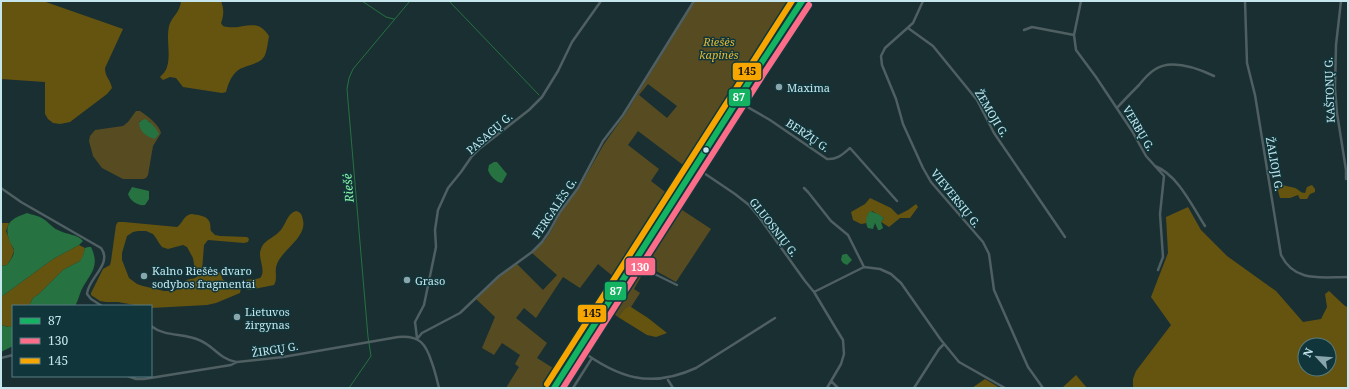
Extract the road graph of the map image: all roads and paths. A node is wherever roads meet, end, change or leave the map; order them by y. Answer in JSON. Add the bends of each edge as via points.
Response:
{"nodes":[{"id":1,"x":601,"y":1,"type":"edge"},
{"id":2,"x":694,"y":1,"type":"edge"},
{"id":3,"x":802,"y":1,"type":"edge"},
{"id":4,"x":923,"y":1,"type":"edge"},
{"id":5,"x":1081,"y":1,"type":"edge"},
{"id":6,"x":1245,"y":1,"type":"edge"},
{"id":7,"x":1341,"y":1,"type":"edge"},
{"id":8,"x":908,"y":28,"type":"junction"},
{"id":9,"x":1024,"y":30,"type":"dead end"},
{"id":10,"x":1074,"y":35,"type":"junction"},
{"id":11,"x":1214,"y":76,"type":"dead end"},
{"id":12,"x":737,"y":100,"type":"junction"},
{"id":13,"x":1117,"y":108,"type":"junction"},
{"id":14,"x":1154,"y":165,"type":"junction"},
{"id":15,"x":695,"y":167,"type":"junction"},
{"id":16,"x":1346,"y":179,"type":"dead end"},
{"id":17,"x":1,"y":188,"type":"edge"},
{"id":18,"x":804,"y":188,"type":"dead end"},
{"id":19,"x":897,"y":201,"type":"dead end"},
{"id":20,"x":1205,"y":226,"type":"dead end"},
{"id":21,"x":1065,"y":237,"type":"dead end"},
{"id":22,"x":634,"y":264,"type":"junction"},
{"id":23,"x":864,"y":267,"type":"junction"},
{"id":24,"x":1158,"y":270,"type":"dead end"},
{"id":25,"x":1348,"y":277,"type":"edge"},
{"id":26,"x":677,"y":285,"type":"dead end"},
{"id":27,"x":814,"y":292,"type":"junction"},
{"id":28,"x":100,"y":305,"type":"edge"},
{"id":29,"x":775,"y":318,"type":"dead end"},
{"id":30,"x":152,"y":327,"type":"edge"},
{"id":31,"x":417,"y":339,"type":"junction"},
{"id":32,"x":944,"y":344,"type":"junction"},
{"id":33,"x":579,"y":349,"type":"junction"},
{"id":34,"x":12,"y":355,"type":"edge"},
{"id":35,"x":1,"y":358,"type":"edge"},
{"id":36,"x":592,"y":358,"type":"junction"},
{"id":37,"x":237,"y":362,"type":"junction"},
{"id":38,"x":131,"y":377,"type":"edge"},
{"id":39,"x":668,"y":380,"type":"junction"},
{"id":40,"x":831,"y":381,"type":"junction"},
{"id":41,"x":439,"y":388,"type":"edge"},
{"id":42,"x":554,"y":388,"type":"edge"},
{"id":43,"x":573,"y":388,"type":"edge"},
{"id":44,"x":673,"y":388,"type":"edge"},
{"id":45,"x":827,"y":388,"type":"edge"},
{"id":46,"x":838,"y":388,"type":"edge"},
{"id":47,"x":914,"y":388,"type":"edge"},
{"id":48,"x":1005,"y":388,"type":"edge"},
{"id":49,"x":1043,"y":388,"type":"edge"}],
"edges":[{"from":1,"to":31,"type":"street","name":"PASAGŲ G.","via":[[572,42],[542,98],[479,149],[444,194],[435,221],[436,247],[424,305],[415,322]]},
{"from":2,"to":31,"type":"street","name":"PERGALĖS G.","via":[[623,115],[603,141],[578,188],[542,242],[499,276],[460,312],[422,333]]},
{"from":3,"to":12,"type":"main road"},
{"from":4,"to":8,"type":"street","name":"VIEVERSIŲ G."},
{"from":5,"to":10,"type":"street","name":"VERBŲ G."},
{"from":6,"to":25,"type":"street","name":"ŽALIOJI G.","via":[[1247,63],[1255,95],[1281,255],[1288,266],[1298,274]]},
{"from":7,"to":16,"type":"street","name":"KAŠTONŲ G.","via":[[1335,88],[1336,113]]},
{"from":8,"to":21,"type":"street","name":"ŽEMOJI G.","via":[[933,46],[978,100],[994,133]]},
{"from":8,"to":49,"type":"street","name":"VIEVERSIŲ G.","via":[[885,48],[881,56],[903,124],[931,182],[983,242],[989,254],[994,290],[1028,367]]},
{"from":9,"to":10,"type":"street","via":[[1032,27]]},
{"from":10,"to":13,"type":"street","name":"VERBŲ G.","via":[[1076,50]]},
{"from":11,"to":13,"type":"street","via":[[1204,71],[1168,64],[1150,73]]},
{"from":12,"to":15,"type":"main road"},
{"from":12,"to":19,"type":"street","name":"BERŽŲ G.","via":[[827,159],[839,157],[850,148]]},
{"from":13,"to":14,"type":"street","name":"VERBŲ G."},
{"from":14,"to":20,"type":"street","via":[[1175,180]]},
{"from":14,"to":24,"type":"street","name":"VERBŲ G.","via":[[1164,176],[1160,214],[1163,257]]},
{"from":15,"to":22,"type":"main road"},
{"from":15,"to":27,"type":"street","name":"GLUOSNIŲ G.","via":[[749,205]]},
{"from":17,"to":28,"type":"street","via":[[101,248],[104,260],[89,285],[87,294]]},
{"from":18,"to":23,"type":"street","via":[[831,221],[848,235]]},
{"from":22,"to":26,"type":"street"},
{"from":22,"to":33,"type":"main road"},
{"from":23,"to":27,"type":"street"},
{"from":23,"to":32,"type":"street","via":[[880,269],[901,282]]},
{"from":27,"to":40,"type":"street","name":"GLUOSNIŲ G.","via":[[844,344],[843,359]]},
{"from":29,"to":39,"type":"street","via":[[696,368]]},
{"from":30,"to":37,"type":"street","via":[[166,334],[200,340],[225,358]]},
{"from":31,"to":37,"type":"street","name":"ŽIRGŲ G.","via":[[404,336],[284,357]]},
{"from":31,"to":41,"type":"street","via":[[429,352]]},
{"from":32,"to":47,"type":"street"},
{"from":32,"to":48,"type":"street","via":[[959,362]]},
{"from":33,"to":36,"type":"street"},
{"from":33,"to":42,"type":"main road"},
{"from":34,"to":35,"type":"street"},
{"from":36,"to":39,"type":"street","via":[[631,379]]},
{"from":36,"to":43,"type":"street"},
{"from":37,"to":38,"type":"street","name":"ŽIRGŲ G.","via":[[148,378]]},
{"from":39,"to":44,"type":"street"},
{"from":40,"to":45,"type":"street","name":"GLUOSNIŲ G."},
{"from":40,"to":46,"type":"street"}]}
